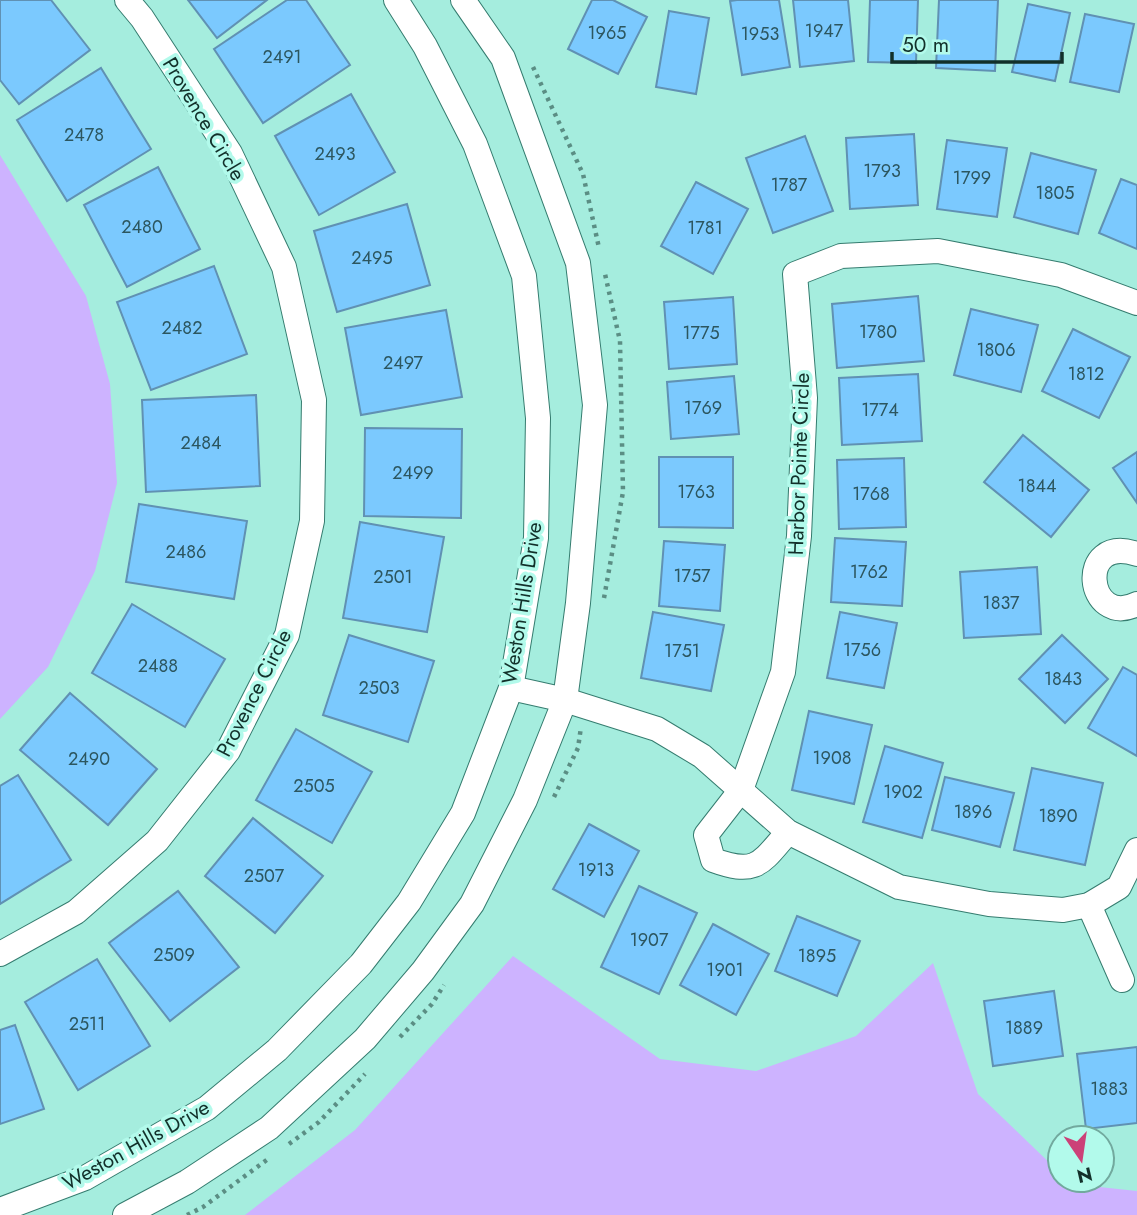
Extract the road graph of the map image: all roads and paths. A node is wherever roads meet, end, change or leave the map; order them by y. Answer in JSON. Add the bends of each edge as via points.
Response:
{"nodes":[{"id":1,"x":127,"y":0,"type":"edge"},
{"id":2,"x":396,"y":0,"type":"edge"},
{"id":3,"x":463,"y":0,"type":"edge"},
{"id":4,"x":1137,"y":303,"type":"edge"},
{"id":5,"x":1137,"y":554,"type":"edge"},
{"id":6,"x":1137,"y":604,"type":"edge"},
{"id":7,"x":511,"y":688,"type":"junction"},
{"id":8,"x":565,"y":700,"type":"junction"},
{"id":9,"x":741,"y":790,"type":"junction"},
{"id":10,"x":788,"y":832,"type":"junction"},
{"id":11,"x":1137,"y":850,"type":"edge"},
{"id":12,"x":1089,"y":905,"type":"junction"},
{"id":13,"x":0,"y":954,"type":"edge"},
{"id":14,"x":1122,"y":979,"type":"dead end"},
{"id":15,"x":0,"y":1210,"type":"edge"},
{"id":16,"x":125,"y":1215,"type":"edge"}],
"edges":[{"from":1,"to":13,"type":"street","name":"Provence Circle","via":[[230,153],[284,267],[314,400],[312,521],[287,635],[228,751],[157,841],[76,912]]},
{"from":2,"to":7,"type":"street","name":"Weston Hills Drive","via":[[475,144],[524,276],[538,418],[536,538]]},
{"from":3,"to":8,"type":"street","via":[[503,58],[578,264],[595,405]]},
{"from":4,"to":9,"type":"street","name":"Harbor Pointe Circle","via":[[1061,275],[938,251],[841,256],[795,274],[805,398],[799,536],[783,672]]},
{"from":5,"to":6,"type":"street","via":[[1114,551],[1104,556],[1093,576],[1094,587],[1108,605]]},
{"from":7,"to":8,"type":"street"},
{"from":7,"to":15,"type":"street","name":"Weston Hills Drive","via":[[463,813],[409,902],[361,964],[287,1040],[207,1108],[86,1178]]},
{"from":8,"to":9,"type":"street","via":[[657,729],[702,756]]},
{"from":8,"to":16,"type":"street","via":[[525,800],[472,904],[365,1039],[269,1128],[187,1182]]},
{"from":9,"to":10,"type":"street"},
{"from":9,"to":10,"type":"street","via":[[706,835],[713,860],[737,869],[761,863]]},
{"from":10,"to":12,"type":"street","via":[[899,887],[989,904],[1063,910]]},
{"from":11,"to":12,"type":"street","via":[[1119,887]]},
{"from":12,"to":14,"type":"street"}]}
